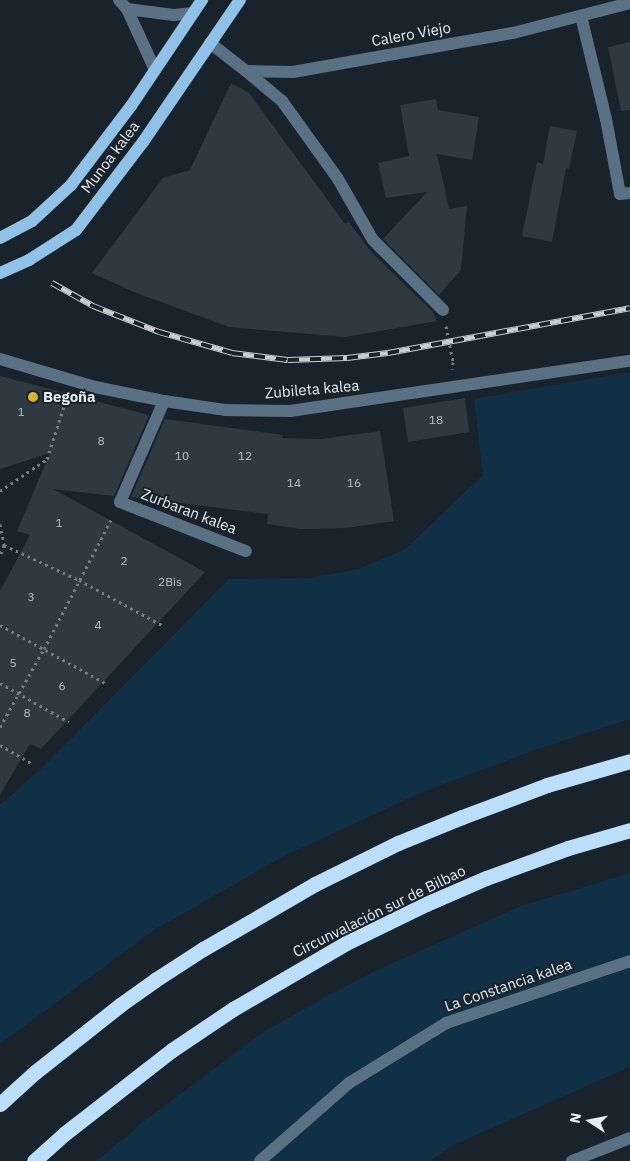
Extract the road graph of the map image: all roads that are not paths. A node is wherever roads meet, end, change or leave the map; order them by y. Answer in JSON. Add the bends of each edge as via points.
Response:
{"nodes":[{"id":1,"x":202,"y":0,"type":"edge"},
{"id":2,"x":240,"y":0,"type":"edge"},
{"id":3,"x":630,"y":3,"type":"edge"},
{"id":4,"x":123,"y":5,"type":"edge"},
{"id":5,"x":193,"y":13,"type":"junction"},
{"id":6,"x":580,"y":16,"type":"junction"},
{"id":7,"x":210,"y":43,"type":"junction"},
{"id":8,"x":155,"y":70,"type":"junction"},
{"id":9,"x":246,"y":71,"type":"junction"},
{"id":10,"x":630,"y":193,"type":"edge"},
{"id":11,"x":0,"y":238,"type":"edge"},
{"id":12,"x":0,"y":273,"type":"edge"},
{"id":13,"x":443,"y":310,"type":"road end"},
{"id":14,"x":0,"y":359,"type":"edge"},
{"id":15,"x":630,"y":361,"type":"edge"},
{"id":16,"x":164,"y":401,"type":"junction"},
{"id":17,"x":246,"y":551,"type":"dead end"},
{"id":18,"x":630,"y":761,"type":"edge"},
{"id":19,"x":630,"y":830,"type":"edge"},
{"id":20,"x":630,"y":961,"type":"edge"},
{"id":21,"x":0,"y":1104,"type":"edge"},
{"id":22,"x":630,"y":1138,"type":"edge"},
{"id":23,"x":34,"y":1161,"type":"edge"},
{"id":24,"x":260,"y":1161,"type":"edge"},
{"id":25,"x":572,"y":1161,"type":"edge"}],
"edges":[{"from":1,"to":5,"type":"main road","name":"Munoa kalea"},
{"from":2,"to":7,"type":"main road","name":"Munoa kalea"},
{"from":3,"to":6,"type":"street","name":"Calero Viejo"},
{"from":4,"to":5,"type":"street","via":[[174,15]]},
{"from":4,"to":8,"type":"street"},
{"from":5,"to":8,"type":"main road","name":"Munoa kalea"},
{"from":6,"to":9,"type":"street","name":"Calero Viejo","via":[[513,33],[293,72]]},
{"from":6,"to":10,"type":"street","via":[[606,119],[620,194]]},
{"from":7,"to":9,"type":"street"},
{"from":7,"to":12,"type":"main road","name":"Munoa kalea","via":[[143,142],[76,230],[29,260]]},
{"from":8,"to":11,"type":"main road","name":"Munoa kalea","via":[[70,185],[32,221]]},
{"from":9,"to":13,"type":"street","via":[[282,101],[338,179],[373,240]]},
{"from":14,"to":16,"type":"street","name":"Zubileta kalea"},
{"from":15,"to":16,"type":"street","name":"Zubileta kalea","via":[[290,411],[226,410]]},
{"from":16,"to":17,"type":"street","name":"Zurbaran kalea","via":[[120,502]]},
{"from":18,"to":21,"type":"highway","via":[[547,785],[462,817],[315,884],[155,980],[42,1067]]},
{"from":19,"to":23,"type":"highway","name":"Circunvalación sur de Bilbao","via":[[568,848],[426,904],[346,943],[172,1050]]},
{"from":20,"to":24,"type":"street","name":"La Constancia kalea","via":[[446,1022],[349,1083]]},
{"from":22,"to":25,"type":"street"}]}
